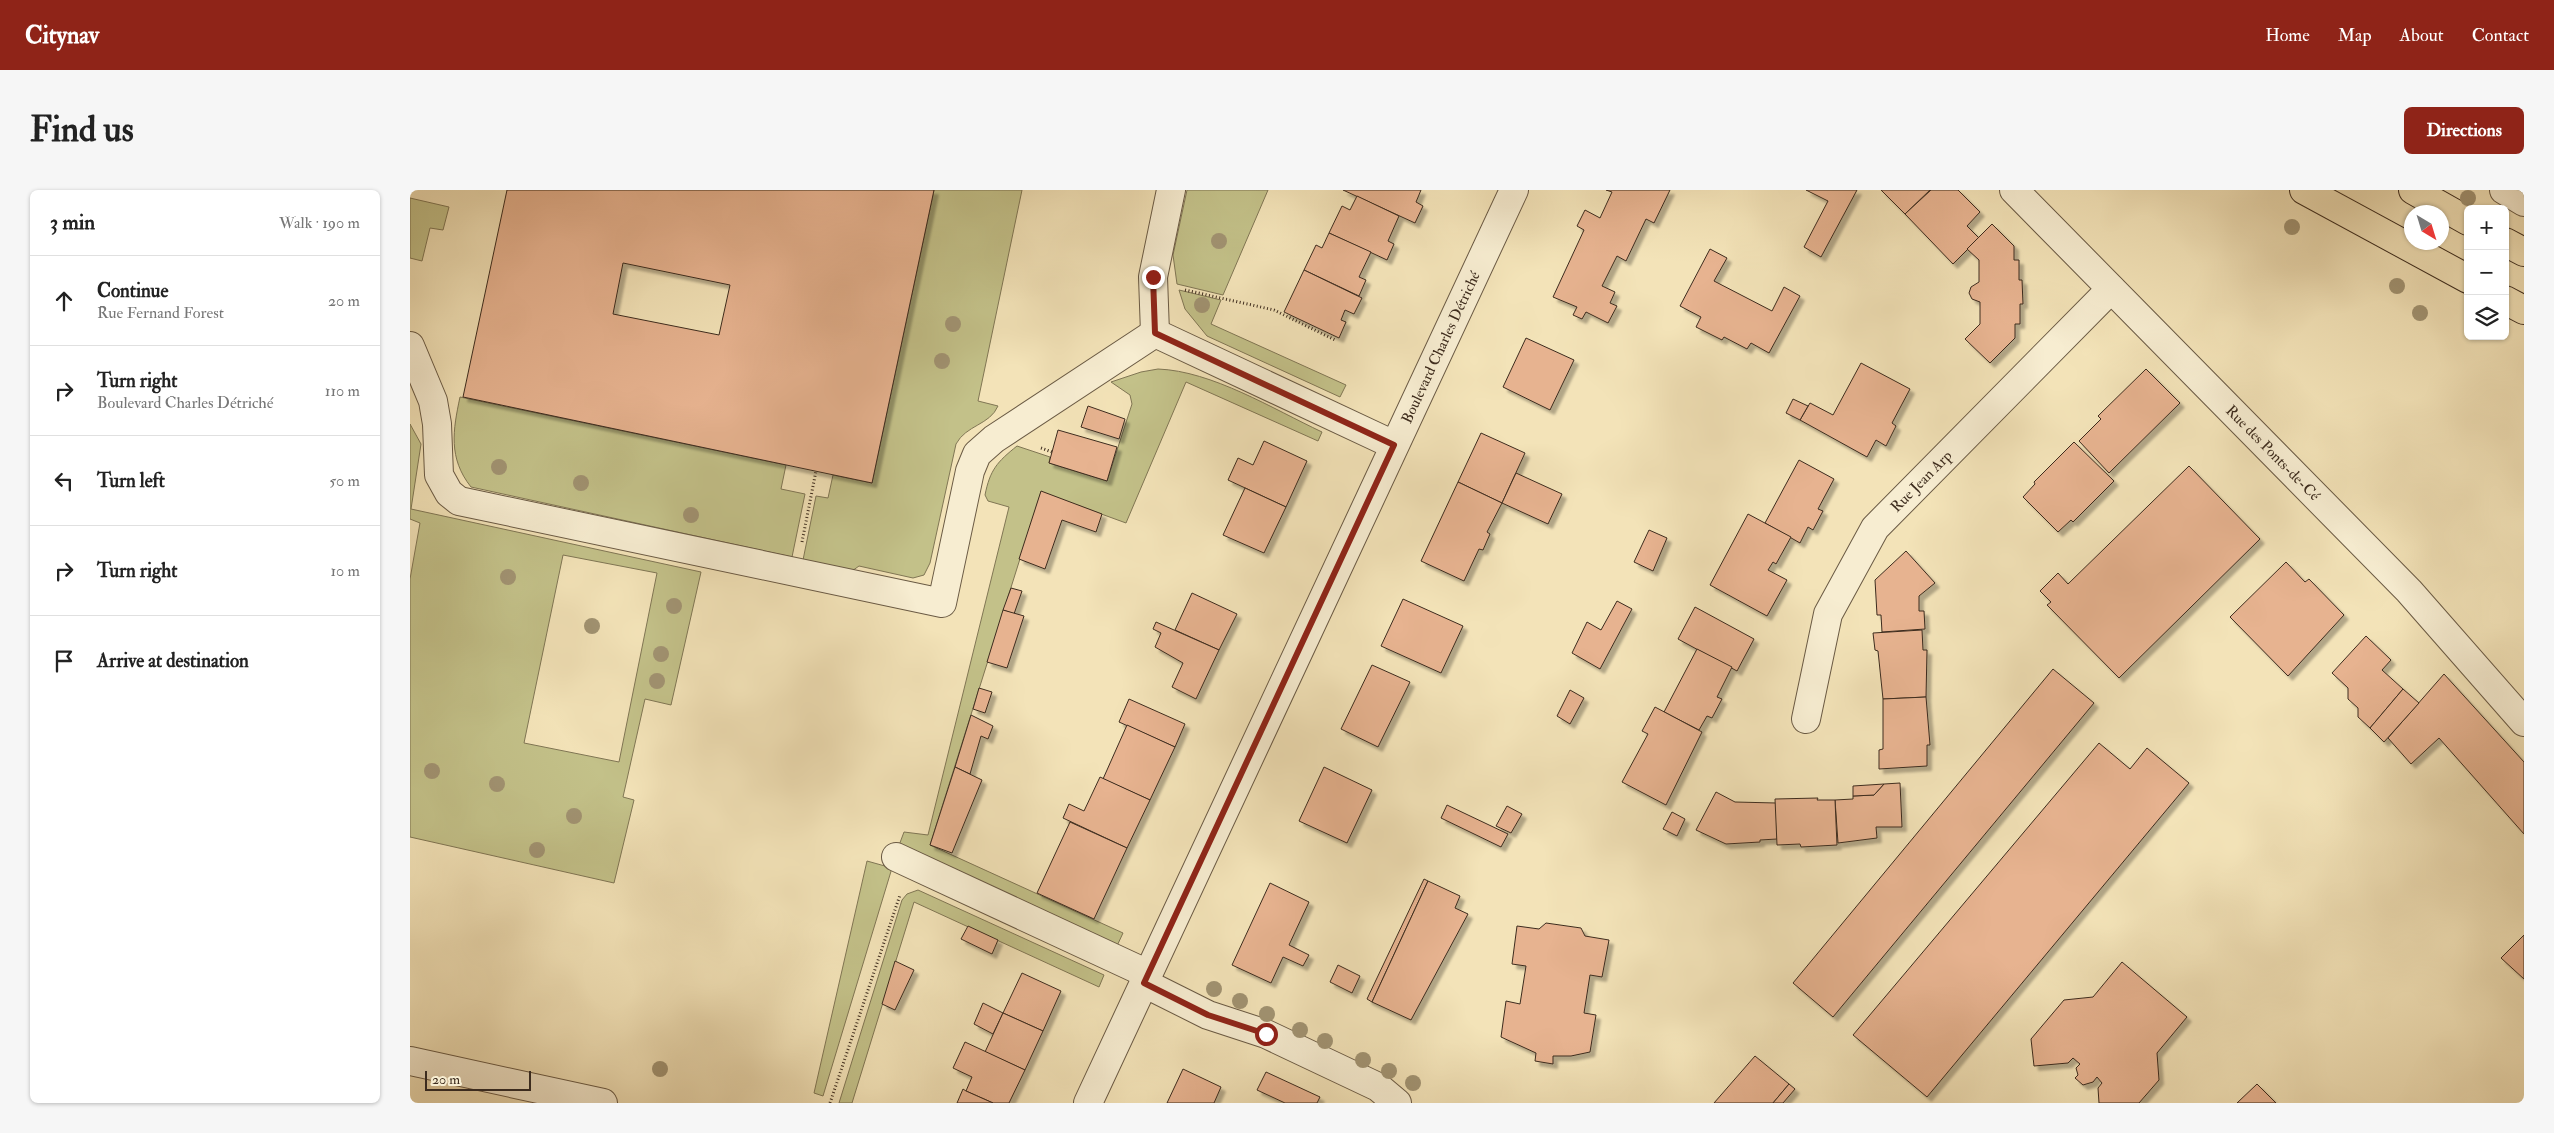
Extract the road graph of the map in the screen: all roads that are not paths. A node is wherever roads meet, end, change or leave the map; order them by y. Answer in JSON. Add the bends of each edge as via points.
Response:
{"nodes":[{"id":1,"x":1171,"y":190,"type":"edge"},
{"id":2,"x":1514,"y":190,"type":"edge"},
{"id":3,"x":2014,"y":190,"type":"edge"},
{"id":4,"x":2413,"y":190,"type":"edge"},
{"id":5,"x":2504,"y":190,"type":"edge"},
{"id":6,"x":2306,"y":191,"type":"edge"},
{"id":7,"x":2524,"y":202,"type":"edge"},
{"id":8,"x":2464,"y":218,"type":"edge"},
{"id":9,"x":2509,"y":244,"type":"edge"},
{"id":10,"x":2524,"y":252,"type":"edge"},
{"id":11,"x":2464,"y":277,"type":"edge"},
{"id":12,"x":2111,"y":289,"type":"junction"},
{"id":13,"x":2509,"y":302,"type":"edge"},
{"id":14,"x":2524,"y":310,"type":"edge"},
{"id":15,"x":1155,"y":333,"type":"junction"},
{"id":16,"x":410,"y":346,"type":"edge"},
{"id":17,"x":1394,"y":445,"type":"junction"},
{"id":18,"x":1806,"y":718,"type":"dead end"},
{"id":19,"x":2524,"y":722,"type":"edge"},
{"id":20,"x":896,"y":857,"type":"dead end"},
{"id":21,"x":1146,"y":979,"type":"junction"},
{"id":22,"x":410,"y":1061,"type":"edge"},
{"id":23,"x":603,"y":1103,"type":"edge"},
{"id":24,"x":1088,"y":1103,"type":"edge"},
{"id":25,"x":1397,"y":1103,"type":"edge"}],
"edges":[{"from":1,"to":15,"type":"street","via":[[1154,283]]},
{"from":2,"to":17,"type":"street","name":"Boulevard Charles Détriché"},
{"from":3,"to":12,"type":"street","name":"Rue des Ponts-de-Cé"},
{"from":4,"to":8,"type":"main road"},
{"from":5,"to":7,"type":"street"},
{"from":6,"to":11,"type":"main road"},
{"from":9,"to":10,"type":"main road"},
{"from":12,"to":18,"type":"street","name":"Rue Jean Arp","via":[[1875,528],[1828,614]]},
{"from":12,"to":19,"type":"street","name":"Rue des Ponts-de-Cé","via":[[2402,584]]},
{"from":13,"to":14,"type":"main road"},
{"from":15,"to":16,"type":"street","via":[[994,439],[977,454],[970,471],[942,603],[459,501],[449,494],[439,475],[433,401]]},
{"from":15,"to":17,"type":"street"},
{"from":17,"to":21,"type":"street","name":"Boulevard Charles Détriché"},
{"from":20,"to":21,"type":"street"},
{"from":21,"to":24,"type":"street","name":"Boulevard Charles Détriché"},
{"from":21,"to":25,"type":"street","via":[[1208,1015],[1266,1034],[1378,1087]]},
{"from":22,"to":23,"type":"street"}]}
